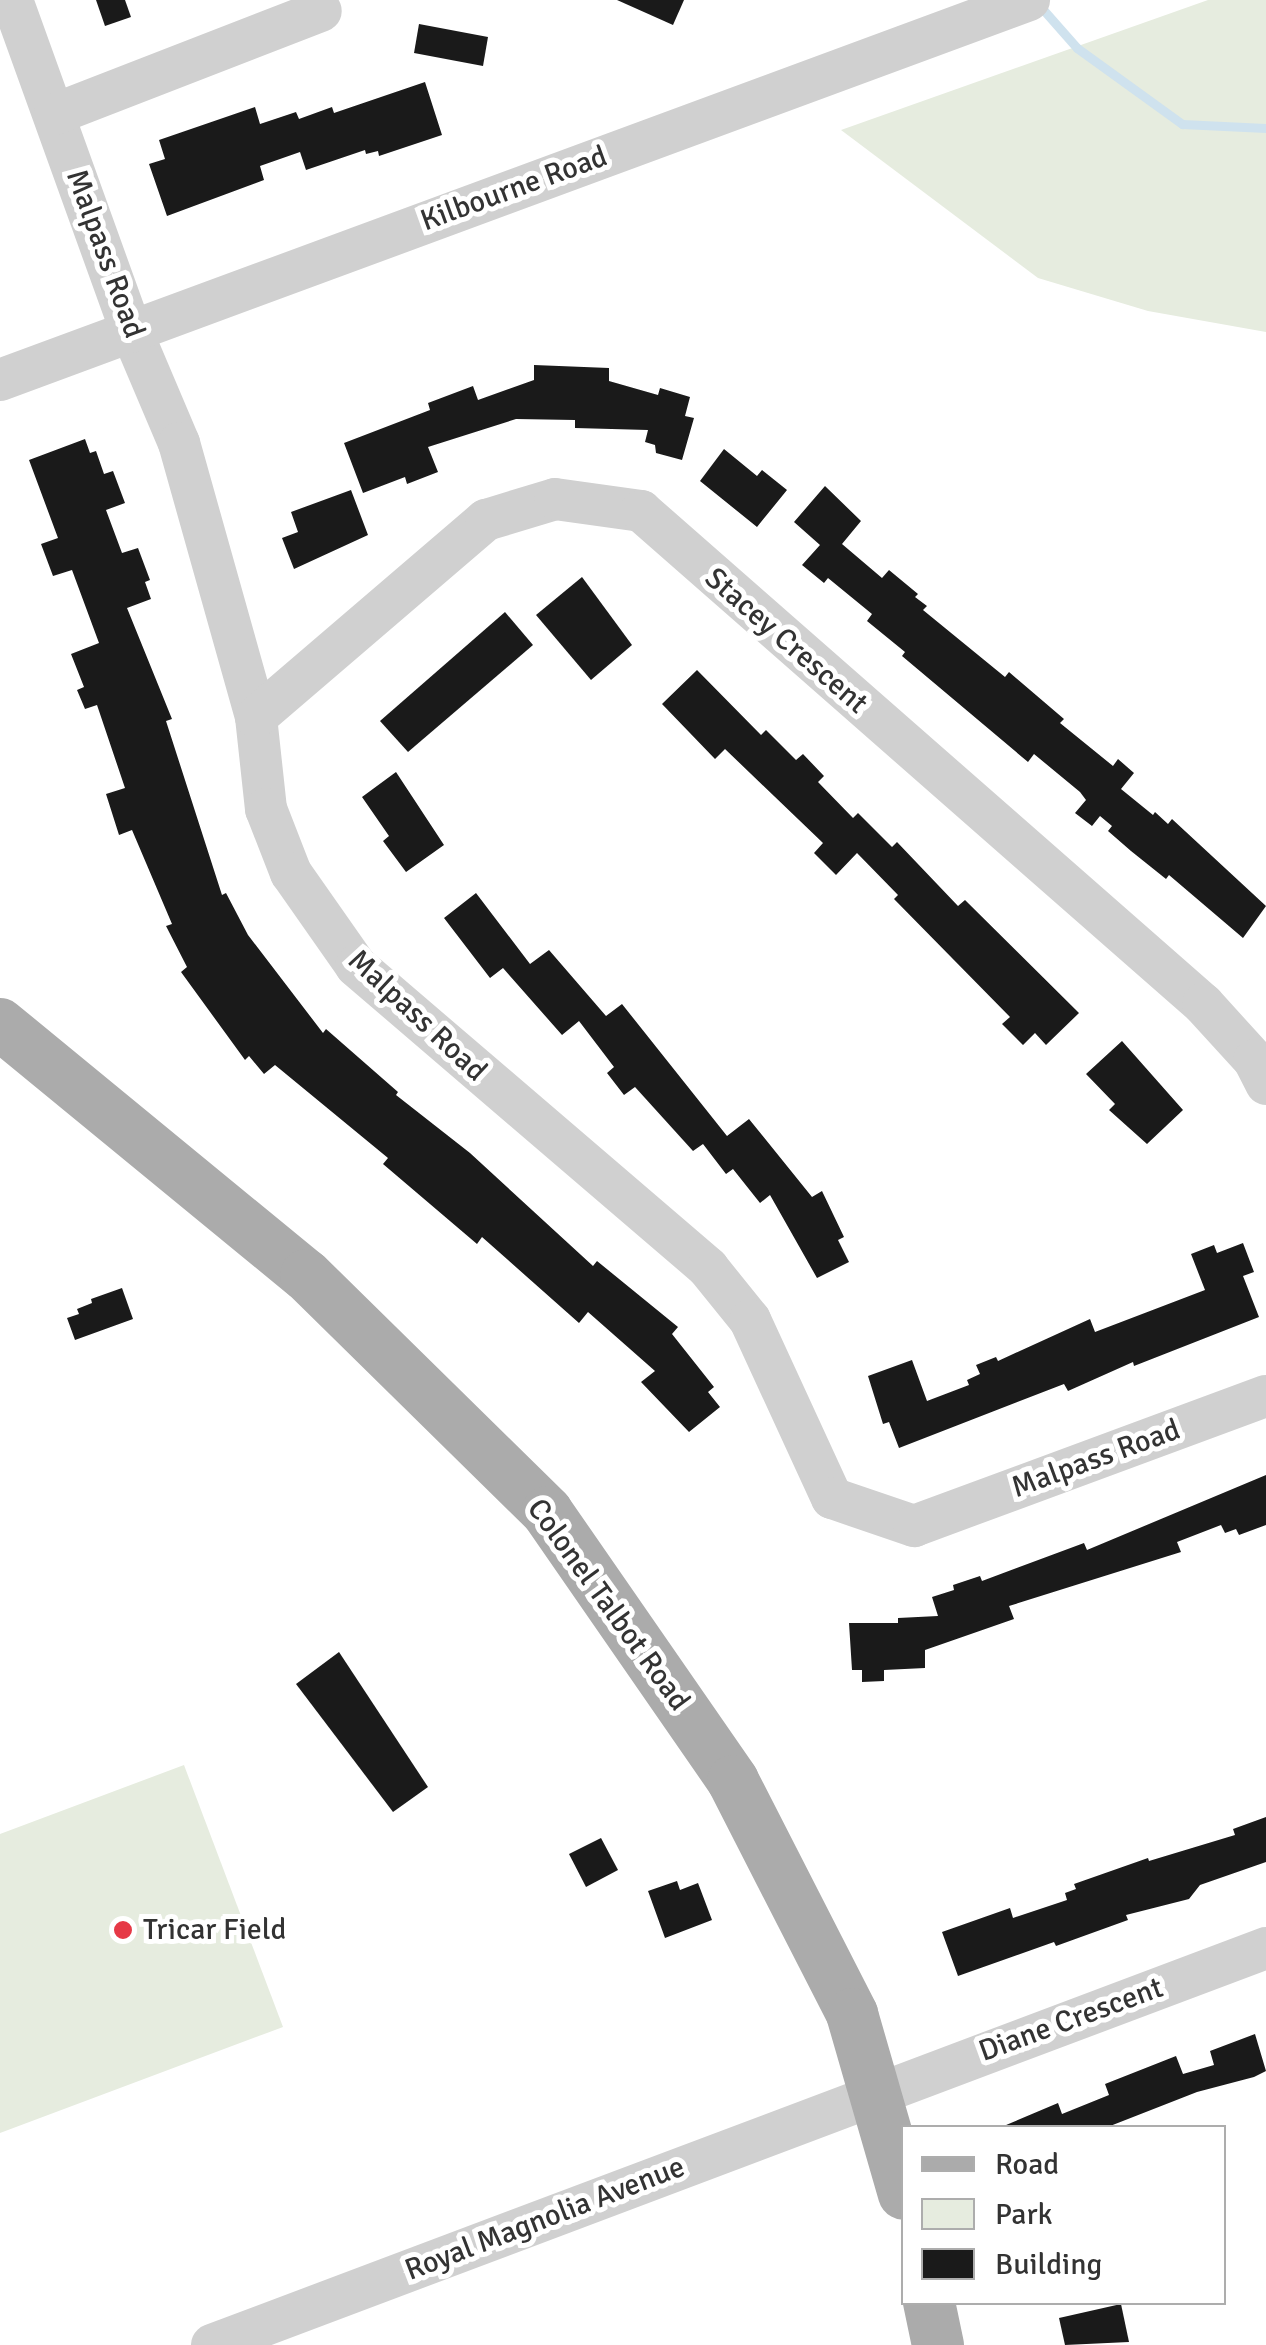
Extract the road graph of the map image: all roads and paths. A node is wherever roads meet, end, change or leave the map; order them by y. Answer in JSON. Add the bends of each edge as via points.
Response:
{"nodes":[{"id":1,"x":12,"y":0,"type":"edge"},
{"id":2,"x":1029,"y":0,"type":"edge"},
{"id":3,"x":322,"y":12,"type":"dead end"},
{"id":4,"x":56,"y":114,"type":"junction"},
{"id":5,"x":131,"y":330,"type":"junction"},
{"id":6,"x":0,"y":380,"type":"edge"},
{"id":7,"x":256,"y":716,"type":"junction"},
{"id":8,"x":0,"y":1024,"type":"edge"},
{"id":9,"x":1266,"y":1084,"type":"edge"},
{"id":10,"x":1266,"y":1396,"type":"edge"},
{"id":11,"x":1266,"y":1948,"type":"edge"},
{"id":12,"x":877,"y":2092,"type":"junction"},
{"id":13,"x":901,"y":2183,"type":"edge"},
{"id":14,"x":929,"y":2305,"type":"edge"},
{"id":15,"x":212,"y":2345,"type":"edge"},
{"id":16,"x":938,"y":2345,"type":"edge"}],
"edges":[{"from":1,"to":4,"type":"street","name":"Malpass Road"},
{"from":2,"to":5,"type":"street","name":"Kilbourne Road"},
{"from":3,"to":4,"type":"street"},
{"from":4,"to":5,"type":"street","name":"Malpass Road"},
{"from":5,"to":6,"type":"street","name":"Kilbourne Road"},
{"from":5,"to":7,"type":"street","name":"Malpass Road","via":[[179,443]]},
{"from":7,"to":9,"type":"street","name":"Stacey Crescent","via":[[486,520],[555,499],[641,511],[1203,1004],[1254,1060]]},
{"from":7,"to":10,"type":"street","name":"Malpass Road","via":[[266,809],[291,873],[356,966],[708,1268],[750,1320],[832,1498],[914,1526]]},
{"from":8,"to":12,"type":"main road","name":"Colonel Talbot Road","via":[[306,1275],[547,1512],[733,1781],[852,2014]]},
{"from":11,"to":12,"type":"street","name":"Diane Crescent"},
{"from":12,"to":13,"type":"main road","name":"Colonel Talbot Road"},
{"from":12,"to":15,"type":"street","name":"Royal Magnolia Avenue"},
{"from":14,"to":16,"type":"main road"}]}
